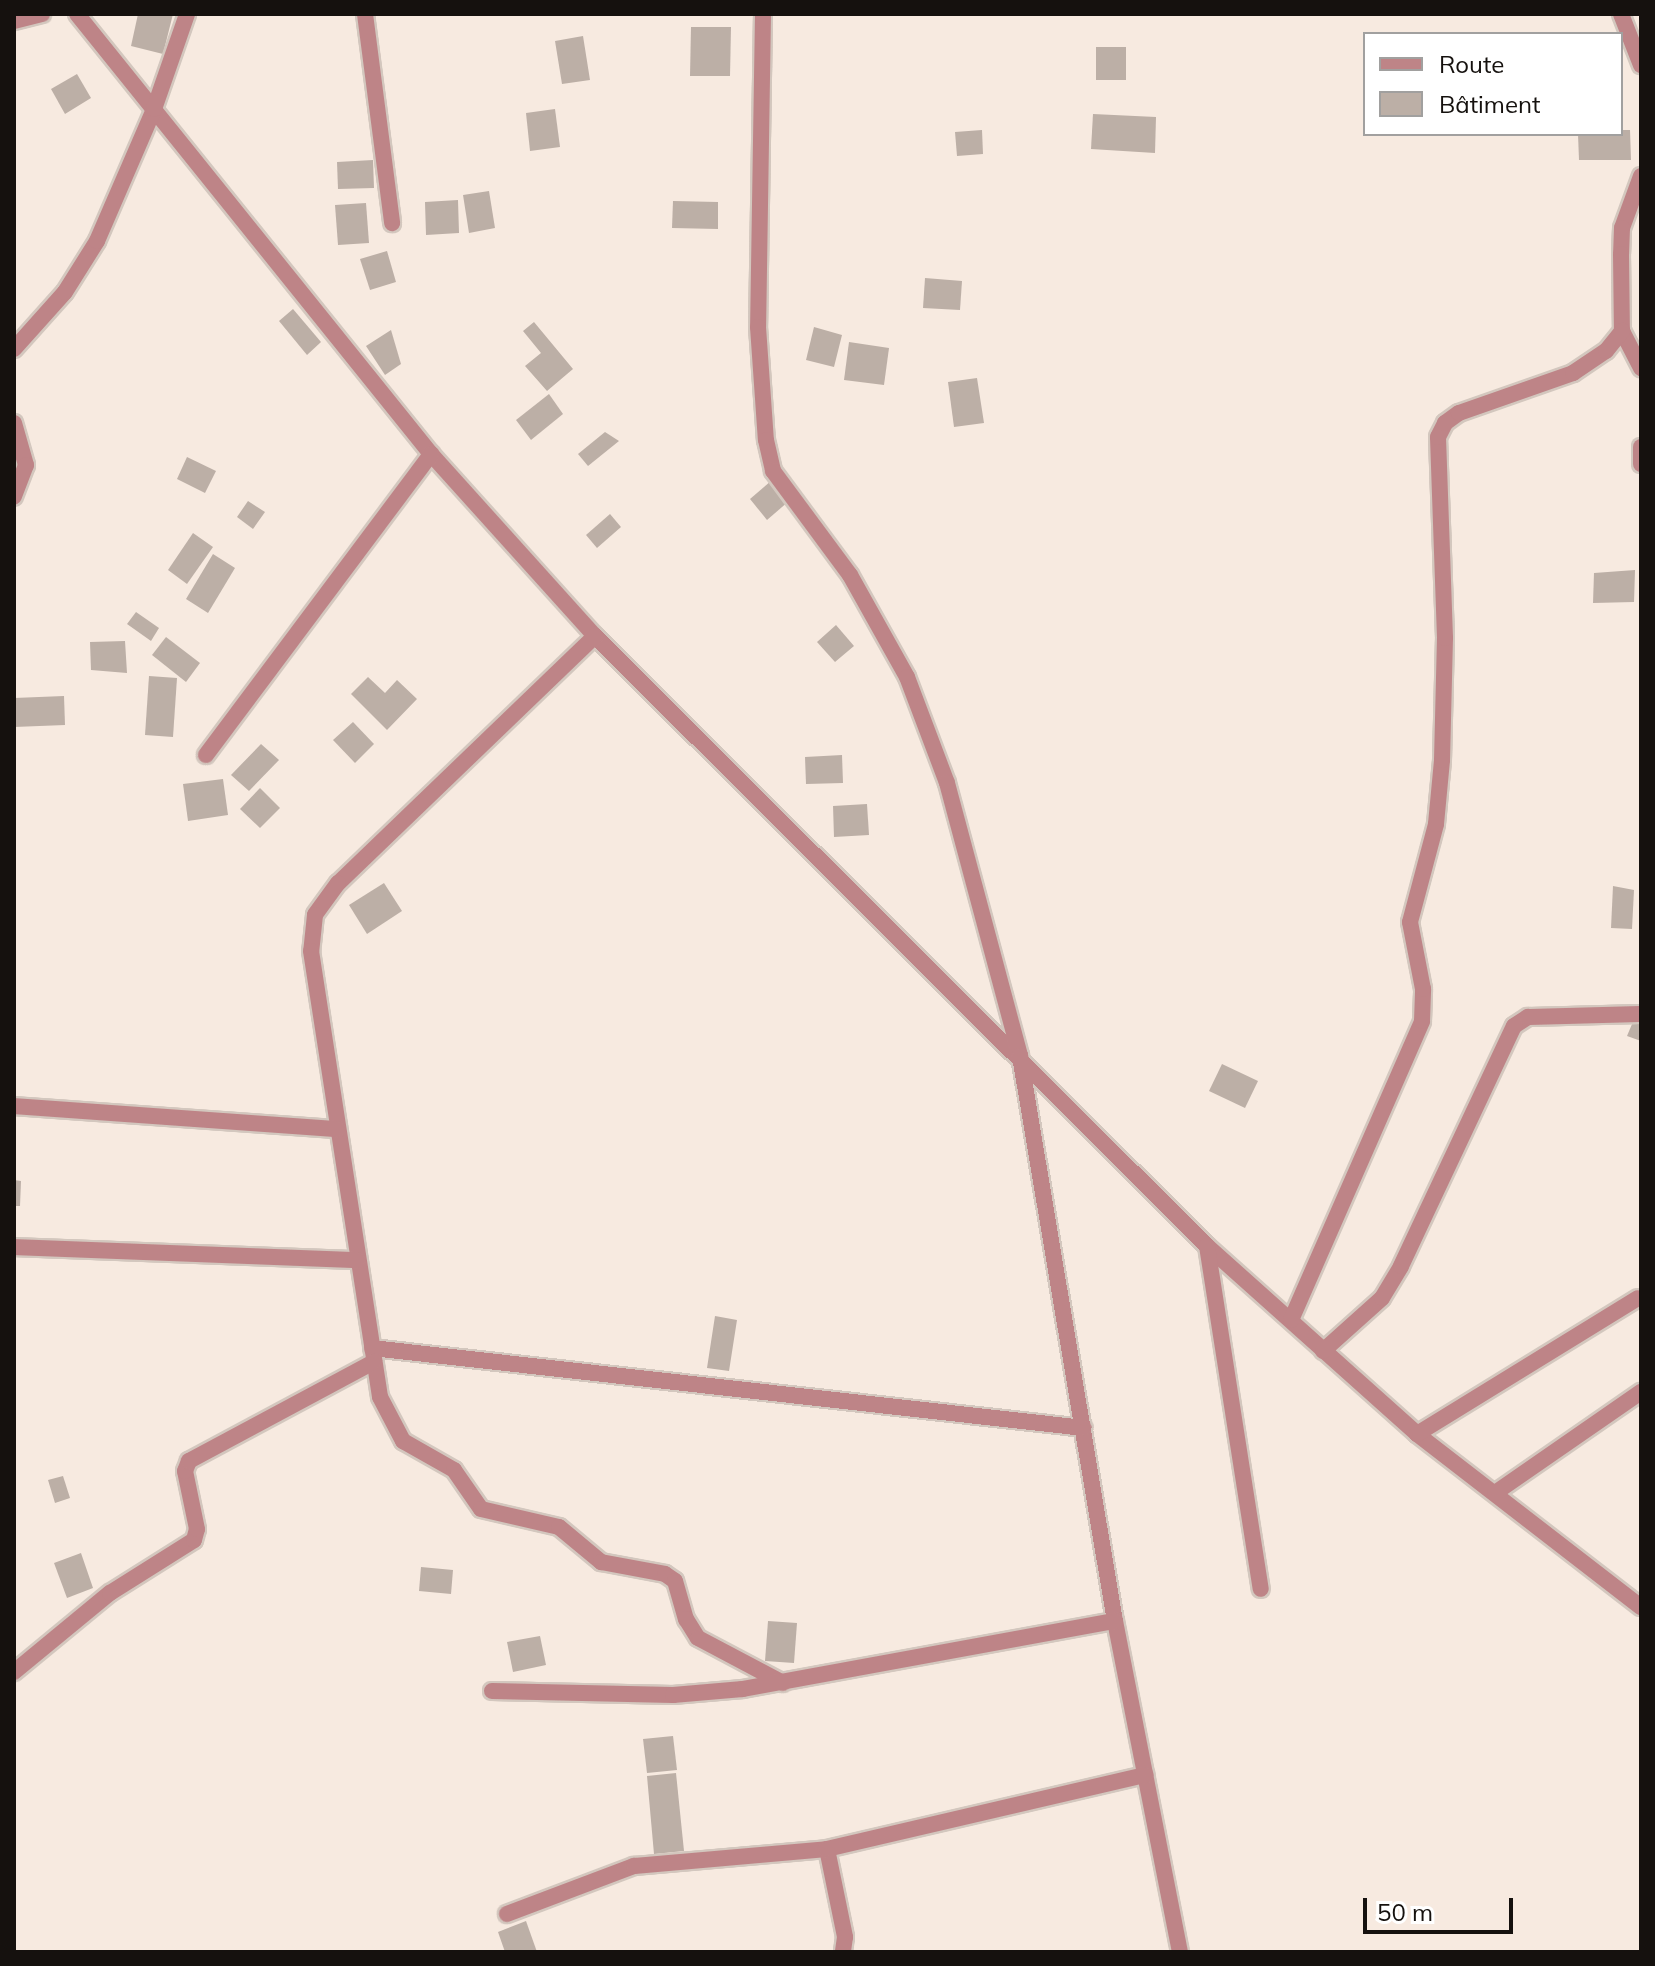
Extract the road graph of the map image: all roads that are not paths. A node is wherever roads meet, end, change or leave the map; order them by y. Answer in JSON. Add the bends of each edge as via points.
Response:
{"nodes":[{"id":1,"x":42,"y":14,"type":"edge"},
{"id":2,"x":77,"y":14,"type":"edge"},
{"id":3,"x":187,"y":14,"type":"edge"},
{"id":4,"x":365,"y":14,"type":"edge"},
{"id":5,"x":763,"y":14,"type":"edge"},
{"id":6,"x":1621,"y":14,"type":"edge"},
{"id":7,"x":14,"y":21,"type":"edge"},
{"id":8,"x":1641,"y":65,"type":"edge"},
{"id":9,"x":154,"y":109,"type":"junction"},
{"id":10,"x":1641,"y":176,"type":"edge"},
{"id":11,"x":392,"y":223,"type":"dead end"},
{"id":12,"x":1622,"y":331,"type":"junction"},
{"id":13,"x":14,"y":349,"type":"edge"},
{"id":14,"x":1641,"y":368,"type":"edge"},
{"id":15,"x":14,"y":423,"type":"edge"},
{"id":16,"x":1641,"y":447,"type":"edge"},
{"id":17,"x":431,"y":454,"type":"junction"},
{"id":18,"x":1641,"y":464,"type":"edge"},
{"id":19,"x":14,"y":497,"type":"edge"},
{"id":20,"x":595,"y":636,"type":"junction"},
{"id":21,"x":206,"y":755,"type":"dead end"},
{"id":22,"x":1641,"y":1014,"type":"edge"},
{"id":23,"x":1020,"y":1056,"type":"junction"},
{"id":24,"x":14,"y":1106,"type":"edge"},
{"id":25,"x":337,"y":1129,"type":"junction"},
{"id":26,"x":1207,"y":1246,"type":"junction"},
{"id":27,"x":14,"y":1247,"type":"edge"},
{"id":28,"x":358,"y":1260,"type":"junction"},
{"id":29,"x":1638,"y":1298,"type":"dead end"},
{"id":30,"x":1291,"y":1320,"type":"junction"},
{"id":31,"x":1323,"y":1351,"type":"junction"},
{"id":32,"x":373,"y":1355,"type":"junction"},
{"id":33,"x":1641,"y":1392,"type":"edge"},
{"id":34,"x":1084,"y":1428,"type":"junction"},
{"id":35,"x":1417,"y":1434,"type":"junction"},
{"id":36,"x":1495,"y":1493,"type":"junction"},
{"id":37,"x":1261,"y":1589,"type":"dead end"},
{"id":38,"x":1641,"y":1607,"type":"edge"},
{"id":39,"x":1115,"y":1621,"type":"junction"},
{"id":40,"x":14,"y":1672,"type":"edge"},
{"id":41,"x":783,"y":1683,"type":"junction"},
{"id":42,"x":492,"y":1691,"type":"dead end"},
{"id":43,"x":1146,"y":1775,"type":"junction"},
{"id":44,"x":827,"y":1849,"type":"junction"},
{"id":45,"x":507,"y":1914,"type":"dead end"},
{"id":46,"x":843,"y":1952,"type":"edge"},
{"id":47,"x":1180,"y":1952,"type":"edge"}],
"edges":[{"from":1,"to":7,"type":"street"},
{"from":2,"to":9,"type":"street"},
{"from":3,"to":9,"type":"street"},
{"from":4,"to":11,"type":"street"},
{"from":5,"to":23,"type":"street","via":[[758,327],[773,471],[850,575],[907,677],[947,783]]},
{"from":6,"to":8,"type":"street"},
{"from":9,"to":13,"type":"street","via":[[81,270]]},
{"from":9,"to":17,"type":"street"},
{"from":10,"to":12,"type":"street","via":[[1621,240]]},
{"from":12,"to":14,"type":"street"},
{"from":12,"to":30,"type":"street","via":[[1596,360],[1459,413],[1438,437],[1445,638],[1442,760],[1436,824],[1410,922],[1423,989],[1422,1021]]},
{"from":15,"to":19,"type":"street","via":[[26,465]]},
{"from":16,"to":18,"type":"street"},
{"from":17,"to":20,"type":"street"},
{"from":17,"to":21,"type":"street"},
{"from":20,"to":23,"type":"street"},
{"from":20,"to":25,"type":"street","via":[[338,883],[315,915],[311,951]]},
{"from":22,"to":31,"type":"street","via":[[1528,1017],[1514,1026],[1401,1266],[1382,1298]]},
{"from":23,"to":26,"type":"street"},
{"from":23,"to":34,"type":"street"},
{"from":24,"to":25,"type":"street"},
{"from":25,"to":28,"type":"street"},
{"from":26,"to":30,"type":"street"},
{"from":26,"to":37,"type":"street"},
{"from":27,"to":28,"type":"street"},
{"from":28,"to":32,"type":"street"},
{"from":29,"to":35,"type":"street"},
{"from":30,"to":31,"type":"street"},
{"from":31,"to":35,"type":"street"},
{"from":32,"to":34,"type":"street"},
{"from":32,"to":40,"type":"street","via":[[189,1461],[185,1471],[197,1529],[194,1540],[110,1593]]},
{"from":32,"to":41,"type":"street","via":[[380,1397],[403,1441],[454,1470],[481,1509],[559,1527],[601,1562],[665,1574],[675,1581],[686,1619],[698,1638]]},
{"from":33,"to":36,"type":"street"},
{"from":34,"to":39,"type":"street"},
{"from":35,"to":36,"type":"street"},
{"from":36,"to":38,"type":"street"},
{"from":39,"to":41,"type":"street"},
{"from":39,"to":43,"type":"street"},
{"from":41,"to":42,"type":"street","via":[[673,1695]]},
{"from":43,"to":44,"type":"street"},
{"from":43,"to":47,"type":"street"},
{"from":44,"to":45,"type":"street","via":[[634,1866]]},
{"from":44,"to":46,"type":"street","via":[[845,1937]]}]}
